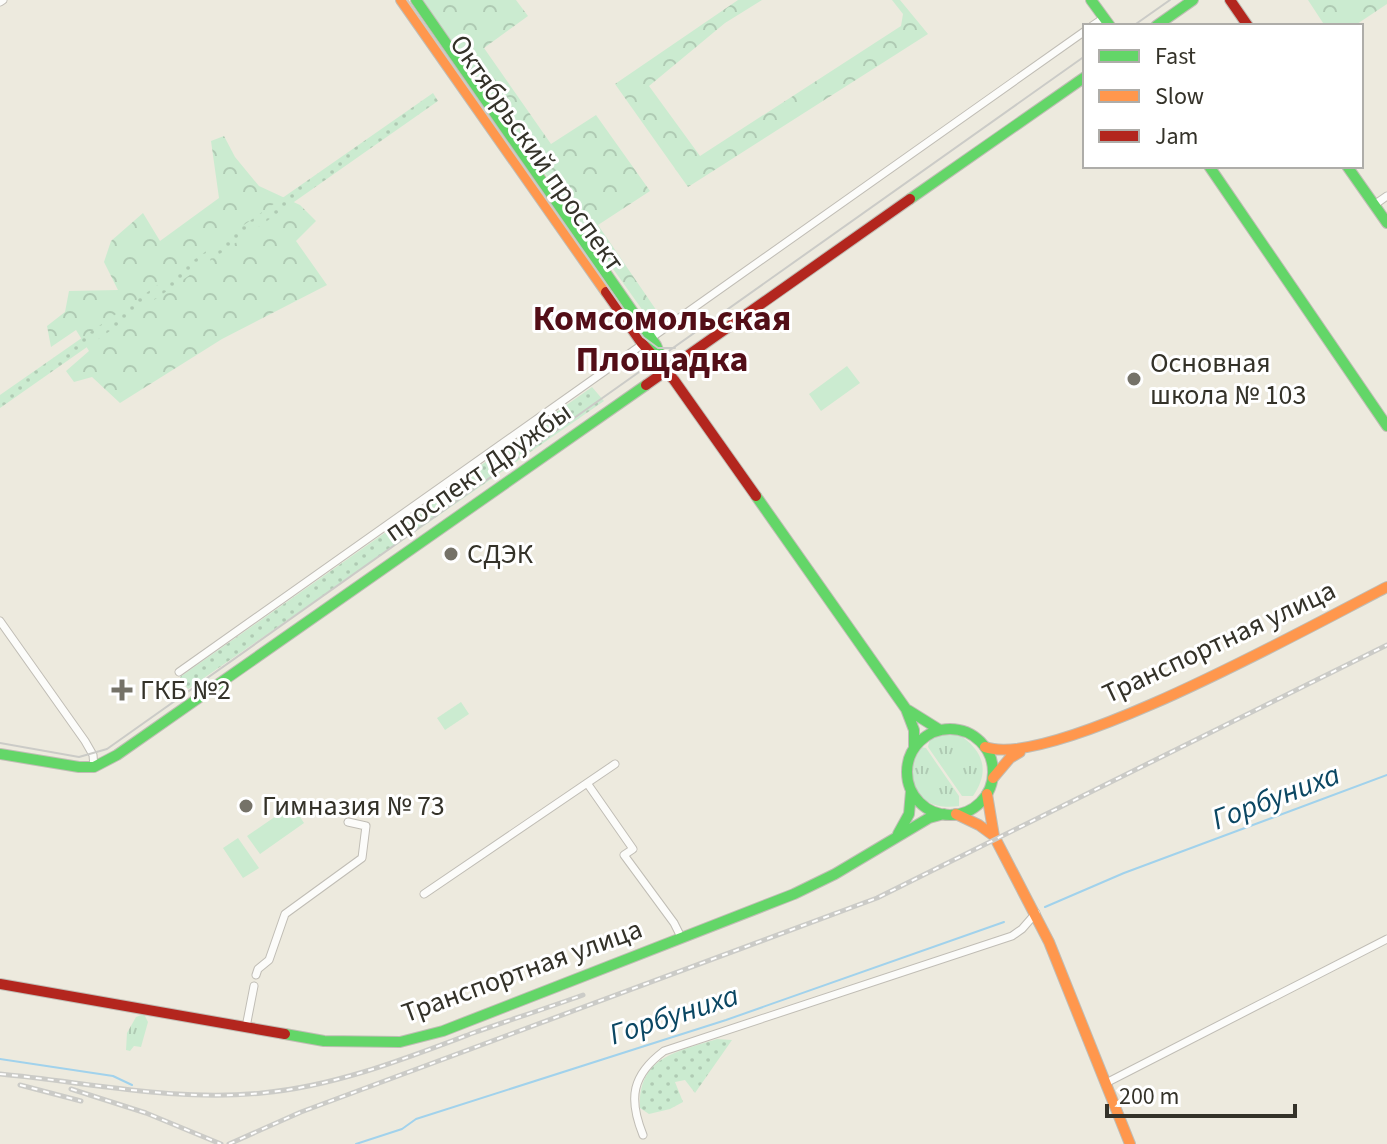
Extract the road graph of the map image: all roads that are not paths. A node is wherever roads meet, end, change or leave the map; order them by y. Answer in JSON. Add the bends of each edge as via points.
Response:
{"nodes":[{"id":1,"x":401,"y":0,"type":"edge"},
{"id":2,"x":416,"y":0,"type":"edge"},
{"id":3,"x":1091,"y":0,"type":"edge"},
{"id":4,"x":1193,"y":0,"type":"edge"},
{"id":5,"x":1230,"y":0,"type":"edge"},
{"id":6,"x":1107,"y":22,"type":"edge"},
{"id":7,"x":1159,"y":24,"type":"edge"},
{"id":8,"x":1247,"y":24,"type":"edge"},
{"id":9,"x":1083,"y":32,"type":"edge"},
{"id":10,"x":1083,"y":78,"type":"edge"},
{"id":11,"x":1210,"y":168,"type":"edge"},
{"id":12,"x":1348,"y":168,"type":"edge"},
{"id":13,"x":1387,"y":196,"type":"edge"},
{"id":14,"x":1374,"y":205,"type":"junction"},
{"id":15,"x":1387,"y":223,"type":"edge"},
{"id":16,"x":647,"y":341,"type":"junction"},
{"id":17,"x":666,"y":369,"type":"junction"},
{"id":18,"x":1387,"y":426,"type":"edge"},
{"id":19,"x":1387,"y":587,"type":"edge"},
{"id":20,"x":0,"y":621,"type":"edge"},
{"id":21,"x":179,"y":672,"type":"dead end"},
{"id":22,"x":906,"y":709,"type":"junction"},
{"id":23,"x":940,"y":730,"type":"junction"},
{"id":24,"x":985,"y":747,"type":"junction"},
{"id":25,"x":914,"y":748,"type":"junction"},
{"id":26,"x":1023,"y":750,"type":"junction"},
{"id":27,"x":0,"y":754,"type":"edge"},
{"id":28,"x":615,"y":764,"type":"dead end"},
{"id":29,"x":94,"y":767,"type":"junction"},
{"id":30,"x":992,"y":779,"type":"junction"},
{"id":31,"x":587,"y":783,"type":"junction"},
{"id":32,"x":911,"y":790,"type":"junction"},
{"id":33,"x":987,"y":794,"type":"junction"},
{"id":34,"x":944,"y":814,"type":"junction"},
{"id":35,"x":956,"y":814,"type":"junction"},
{"id":36,"x":348,"y":822,"type":"dead end"},
{"id":37,"x":898,"y":836,"type":"junction"},
{"id":38,"x":994,"y":836,"type":"junction"},
{"id":39,"x":424,"y":894,"type":"dead end"},
{"id":40,"x":1036,"y":913,"type":"junction"},
{"id":41,"x":681,"y":937,"type":"junction"},
{"id":42,"x":1387,"y":939,"type":"edge"},
{"id":43,"x":256,"y":975,"type":"dead end"},
{"id":44,"x":0,"y":984,"type":"edge"},
{"id":45,"x":254,"y":986,"type":"dead end"},
{"id":46,"x":246,"y":1027,"type":"junction"},
{"id":47,"x":1106,"y":1083,"type":"junction"},
{"id":48,"x":643,"y":1135,"type":"dead end"},
{"id":49,"x":1130,"y":1144,"type":"edge"}],
"edges":[{"from":1,"to":16,"type":"main road","name":"Октябрьский проспект"},
{"from":2,"to":16,"type":"main road","name":"Октябрьский проспект"},
{"from":3,"to":6,"type":"main road"},
{"from":4,"to":7,"type":"main road"},
{"from":5,"to":8,"type":"main road"},
{"from":9,"to":16,"type":"street"},
{"from":10,"to":17,"type":"main road","name":"проспект Дружбы"},
{"from":11,"to":18,"type":"main road"},
{"from":12,"to":14,"type":"main road"},
{"from":13,"to":14,"type":"street"},
{"from":14,"to":15,"type":"main road"},
{"from":16,"to":17,"type":"main road","name":"Октябрьский проспект","via":[[662,355]]},
{"from":16,"to":21,"type":"street"},
{"from":17,"to":22,"type":"main road","name":"Октябрьский проспект"},
{"from":17,"to":29,"type":"main road","name":"проспект Дружбы"},
{"from":19,"to":26,"type":"main road","name":"Транспортная улица","via":[[1172,696]]},
{"from":20,"to":29,"type":"street","via":[[85,741]]},
{"from":22,"to":23,"type":"main road","name":"Октябрьский проспект"},
{"from":22,"to":25,"type":"main road","name":"Октябрьский проспект"},
{"from":23,"to":24,"type":"main road","via":[[965,732]]},
{"from":23,"to":25,"type":"main road"},
{"from":24,"to":26,"type":"main road","name":"Транспортная улица"},
{"from":24,"to":30,"type":"main road"},
{"from":25,"to":32,"type":"main road","via":[[908,762]]},
{"from":26,"to":30,"type":"main road","name":"Транспортная улица"},
{"from":27,"to":29,"type":"main road"},
{"from":28,"to":31,"type":"street"},
{"from":30,"to":33,"type":"main road"},
{"from":31,"to":39,"type":"street"},
{"from":31,"to":41,"type":"street","via":[[633,849],[624,855]]},
{"from":32,"to":34,"type":"main road","via":[[919,802]]},
{"from":32,"to":37,"type":"main road","via":[[911,810]]},
{"from":33,"to":35,"type":"main road","via":[[979,804]]},
{"from":33,"to":38,"type":"main road"},
{"from":34,"to":35,"type":"main road"},
{"from":34,"to":37,"type":"main road","name":"Транспортная улица"},
{"from":35,"to":38,"type":"main road"},
{"from":36,"to":43,"type":"street","via":[[366,826],[362,858],[283,917],[269,960]]},
{"from":37,"to":41,"type":"main road","name":"Транспортная улица","via":[[803,891]]},
{"from":38,"to":40,"type":"main road"},
{"from":40,"to":47,"type":"main road"},
{"from":40,"to":48,"type":"street","via":[[1012,936],[664,1051],[636,1085]]},
{"from":41,"to":46,"type":"main road","name":"Транспортная улица","via":[[443,1031],[400,1042],[324,1041]]},
{"from":42,"to":47,"type":"street"},
{"from":44,"to":46,"type":"main road","name":"Транспортная улица"},
{"from":45,"to":46,"type":"street"},
{"from":47,"to":49,"type":"main road"}]}
